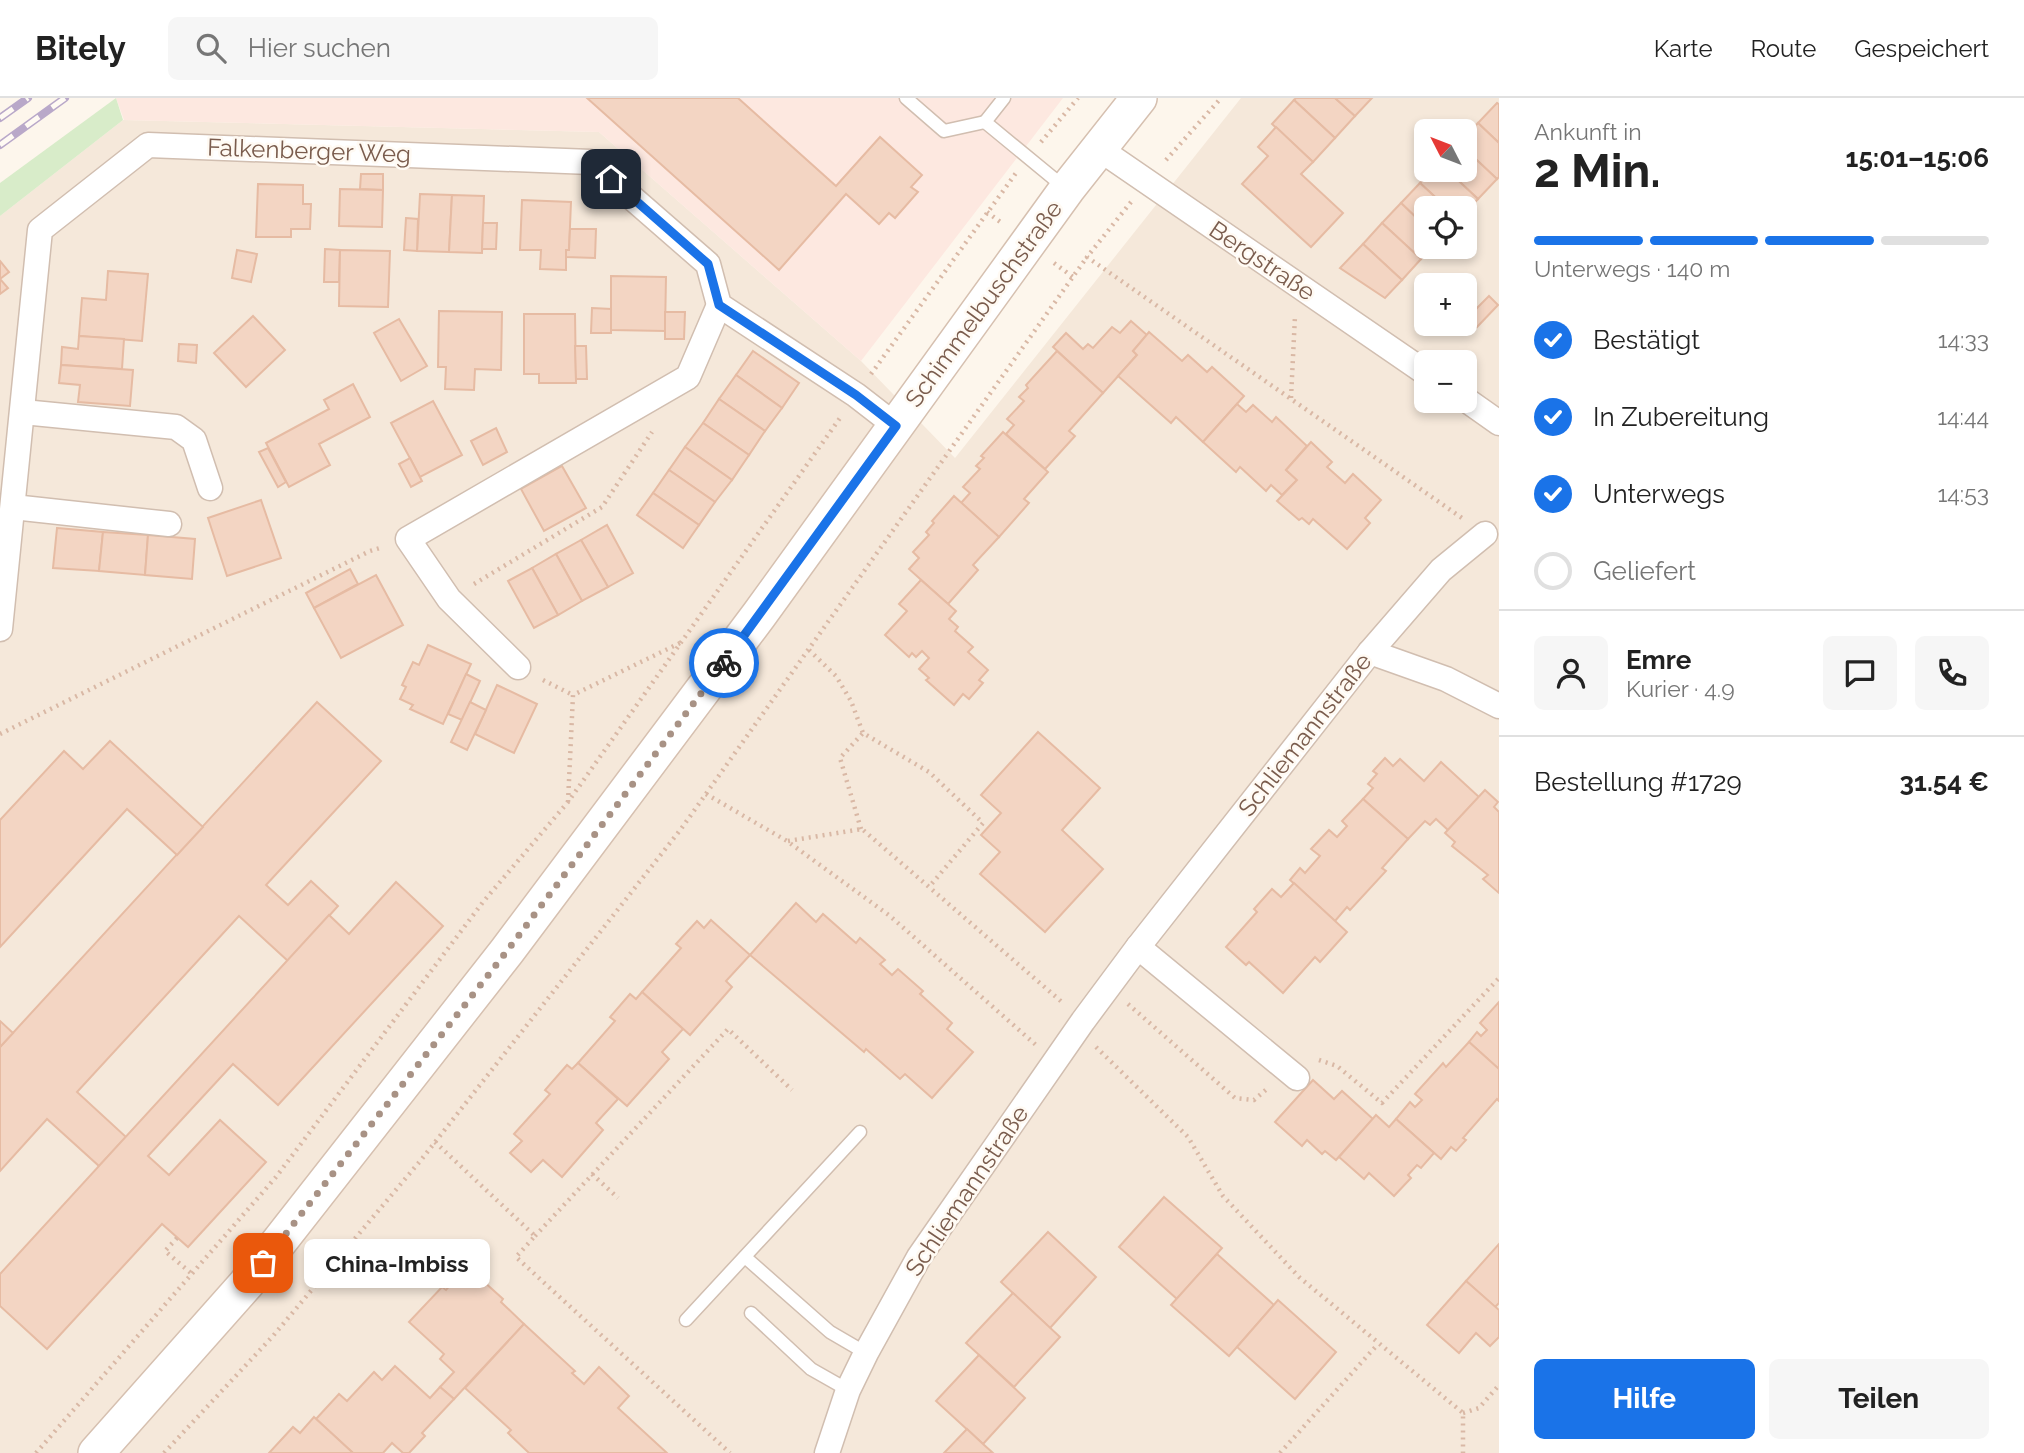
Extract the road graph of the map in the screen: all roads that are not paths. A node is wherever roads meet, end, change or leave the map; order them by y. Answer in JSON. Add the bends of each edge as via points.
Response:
{"nodes":[{"id":1,"x":906,"y":98,"type":"edge"},
{"id":2,"x":1004,"y":98,"type":"edge"},
{"id":3,"x":1139,"y":98,"type":"edge"},
{"id":4,"x":985,"y":122,"type":"junction"},
{"id":5,"x":1098,"y":148,"type":"junction"},
{"id":6,"x":1067,"y":189,"type":"junction"},
{"id":7,"x":719,"y":305,"type":"junction"},
{"id":8,"x":1414,"y":365,"type":"edge"},
{"id":9,"x":1477,"y":407,"type":"edge"},
{"id":10,"x":23,"y":412,"type":"junction"},
{"id":11,"x":1499,"y":423,"type":"edge"},
{"id":12,"x":896,"y":426,"type":"junction"},
{"id":13,"x":210,"y":488,"type":"dead end"},
{"id":14,"x":13,"y":507,"type":"junction"},
{"id":15,"x":169,"y":524,"type":"dead end"},
{"id":16,"x":1485,"y":534,"type":"road end"},
{"id":17,"x":0,"y":629,"type":"edge"},
{"id":18,"x":1370,"y":652,"type":"junction"},
{"id":19,"x":518,"y":667,"type":"road end"},
{"id":20,"x":1499,"y":706,"type":"edge"},
{"id":21,"x":1138,"y":947,"type":"junction"},
{"id":22,"x":1297,"y":1078,"type":"road end"},
{"id":23,"x":860,"y":1132,"type":"dead end"},
{"id":24,"x":745,"y":1257,"type":"junction"},
{"id":25,"x":751,"y":1313,"type":"dead end"},
{"id":26,"x":686,"y":1320,"type":"dead end"},
{"id":27,"x":866,"y":1353,"type":"junction"},
{"id":28,"x":848,"y":1391,"type":"junction"},
{"id":29,"x":96,"y":1453,"type":"edge"},
{"id":30,"x":827,"y":1453,"type":"edge"}],
"edges":[{"from":1,"to":4,"type":"lane","via":[[944,131]]},
{"from":2,"to":4,"type":"lane"},
{"from":3,"to":5,"type":"main road","name":"Schimmelbuschstraße"},
{"from":4,"to":6,"type":"lane"},
{"from":5,"to":6,"type":"main road","name":"Schimmelbuschstraße"},
{"from":5,"to":8,"type":"street","name":"Bergstraße"},
{"from":6,"to":12,"type":"main road","name":"Schimmelbuschstraße"},
{"from":7,"to":10,"type":"street","name":"Falkenberger Weg","via":[[708,264],[591,162],[148,145],[40,230]]},
{"from":7,"to":12,"type":"street"},
{"from":7,"to":19,"type":"street","via":[[688,377],[408,539],[449,599]]},
{"from":9,"to":11,"type":"street"},
{"from":10,"to":13,"type":"street","via":[[176,427],[194,439]]},
{"from":10,"to":14,"type":"street","name":"Falkenberger Weg"},
{"from":12,"to":29,"type":"main road","name":"Schimmelbuschstraße","via":[[507,951],[246,1283]]},
{"from":14,"to":15,"type":"street"},
{"from":14,"to":17,"type":"street","name":"Falkenberger Weg"},
{"from":16,"to":18,"type":"street","name":"Schliemannstraße","via":[[1441,570]]},
{"from":18,"to":20,"type":"street","via":[[1446,679]]},
{"from":18,"to":21,"type":"street","name":"Schliemannstraße"},
{"from":21,"to":22,"type":"street"},
{"from":21,"to":27,"type":"street","name":"Schliemannstraße","via":[[919,1257]]},
{"from":23,"to":24,"type":"lane"},
{"from":24,"to":26,"type":"lane"},
{"from":24,"to":27,"type":"lane","via":[[830,1332]]},
{"from":25,"to":28,"type":"lane","via":[[811,1369]]},
{"from":27,"to":28,"type":"street","name":"Schliemannstraße"},
{"from":28,"to":30,"type":"street","name":"Schliemannstraße"}]}
